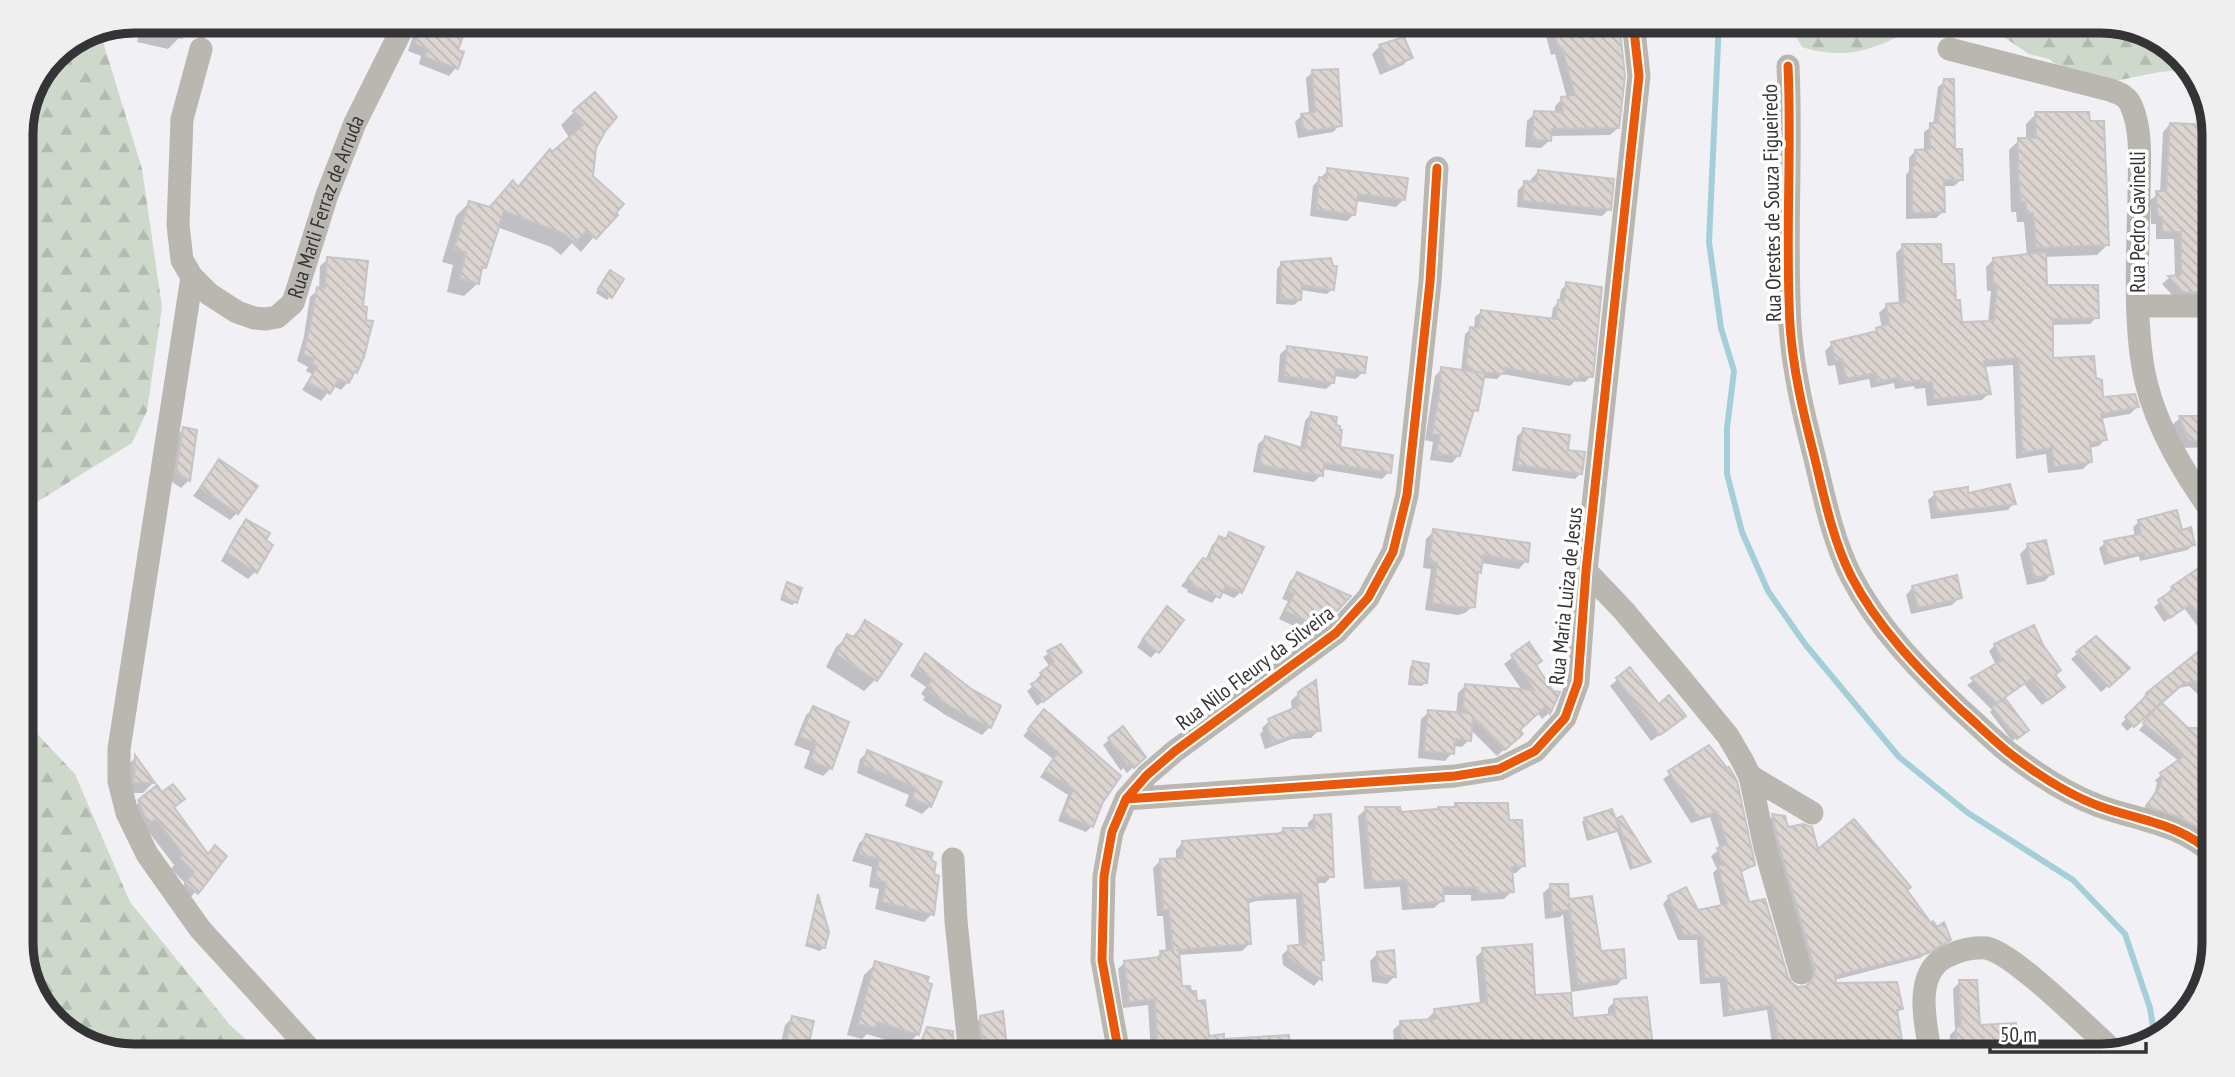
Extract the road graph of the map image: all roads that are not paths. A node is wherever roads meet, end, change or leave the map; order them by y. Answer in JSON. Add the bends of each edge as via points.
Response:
{"nodes":[{"id":1,"x":400,"y":33,"type":"edge"},
{"id":2,"x":1634,"y":33,"type":"edge"},
{"id":3,"x":201,"y":49,"type":"dead end"},
{"id":4,"x":1949,"y":49,"type":"dead end"},
{"id":5,"x":1788,"y":66,"type":"dead end"},
{"id":6,"x":1437,"y":168,"type":"dead end"},
{"id":7,"x":192,"y":277,"type":"junction"},
{"id":8,"x":2139,"y":306,"type":"junction"},
{"id":9,"x":2202,"y":306,"type":"edge"},
{"id":10,"x":2202,"y":496,"type":"edge"},
{"id":11,"x":1586,"y":571,"type":"junction"},
{"id":12,"x":1750,"y":776,"type":"junction"},
{"id":13,"x":1126,"y":799,"type":"junction"},
{"id":14,"x":1812,"y":813,"type":"dead end"},
{"id":15,"x":2202,"y":844,"type":"edge"},
{"id":16,"x":953,"y":859,"type":"dead end"},
{"id":17,"x":1801,"y":973,"type":"dead end"},
{"id":18,"x":305,"y":1044,"type":"edge"},
{"id":19,"x":969,"y":1044,"type":"edge"},
{"id":20,"x":1117,"y":1044,"type":"edge"},
{"id":21,"x":1929,"y":1044,"type":"edge"},
{"id":22,"x":2105,"y":1044,"type":"edge"}],
"edges":[{"from":1,"to":7,"type":"street","name":"Rua Marli Ferraz de Arruda","via":[[355,123],[293,303],[278,317],[254,318],[209,294]]},
{"from":2,"to":11,"type":"street","name":"Rua Maria Luiza de Jesus","via":[[1639,76]]},
{"from":3,"to":7,"type":"street","name":"Rua Marli Ferraz de Arruda","via":[[182,119],[178,176],[180,249]]},
{"from":4,"to":8,"type":"street","name":"Rua Pedro Gavinelli","via":[[2110,90],[2130,103],[2139,156]]},
{"from":5,"to":15,"type":"street","name":"Rua Orestes de Souza Figueiredo","via":[[1792,351],[1826,504],[1851,575],[1907,656],[2007,752],[2095,805],[2161,823]]},
{"from":6,"to":13,"type":"street","name":"Rua Nilo Fleury da Silveira","via":[[1407,495],[1393,552],[1367,598],[1336,633],[1175,751]]},
{"from":7,"to":18,"type":"street","via":[[119,748],[119,781],[127,813],[147,854],[200,929]]},
{"from":8,"to":9,"type":"street"},
{"from":8,"to":10,"type":"street","name":"Rua Pedro Gavinelli","via":[[2146,379],[2155,414]]},
{"from":11,"to":12,"type":"street","via":[[1728,736]]},
{"from":11,"to":13,"type":"street","name":"Rua Maria Luiza de Jesus","via":[[1578,682],[1566,718],[1535,751],[1499,769]]},
{"from":12,"to":14,"type":"street"},
{"from":12,"to":17,"type":"street","via":[[1765,848]]},
{"from":13,"to":20,"type":"street","name":"Rua Nilo Fleury da Silveira","via":[[1111,832],[1104,876],[1102,960]]},
{"from":16,"to":19,"type":"street"},
{"from":21,"to":22,"type":"street","via":[[1924,989],[1931,970],[1964,949],[1987,948],[2009,959]]}]}
